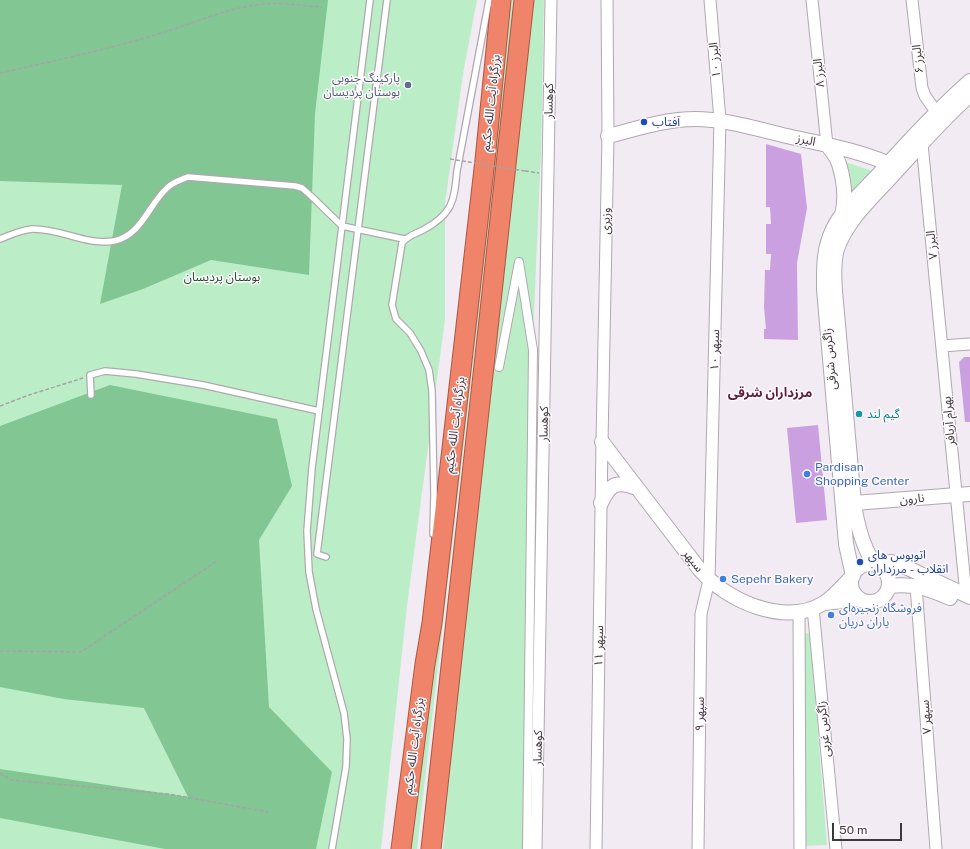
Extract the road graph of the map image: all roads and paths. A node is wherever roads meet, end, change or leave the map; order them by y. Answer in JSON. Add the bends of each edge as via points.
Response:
{"nodes":[{"id":1,"x":370,"y":0,"type":"edge"},
{"id":2,"x":387,"y":0,"type":"edge"},
{"id":3,"x":489,"y":0,"type":"edge"},
{"id":4,"x":501,"y":0,"type":"edge"},
{"id":5,"x":524,"y":0,"type":"edge"},
{"id":6,"x":551,"y":0,"type":"edge"},
{"id":7,"x":607,"y":0,"type":"edge"},
{"id":8,"x":710,"y":0,"type":"edge"},
{"id":9,"x":812,"y":0,"type":"edge"},
{"id":10,"x":912,"y":0,"type":"edge"},
{"id":11,"x":322,"y":7,"type":"dead end"},
{"id":12,"x":0,"y":73,"type":"edge"},
{"id":13,"x":970,"y":81,"type":"edge"},
{"id":14,"x":970,"y":95,"type":"edge"},
{"id":15,"x":941,"y":117,"type":"junction"},
{"id":16,"x":720,"y":120,"type":"junction"},
{"id":17,"x":608,"y":136,"type":"junction"},
{"id":18,"x":919,"y":139,"type":"junction"},
{"id":19,"x":827,"y":145,"type":"junction"},
{"id":20,"x":450,"y":159,"type":"dead end"},
{"id":21,"x":894,"y":166,"type":"junction"},
{"id":22,"x":548,"y":174,"type":"junction"},
{"id":23,"x":842,"y":215,"type":"junction"},
{"id":24,"x":342,"y":226,"type":"junction"},
{"id":25,"x":358,"y":230,"type":"junction"},
{"id":26,"x":0,"y":239,"type":"edge"},
{"id":27,"x":404,"y":239,"type":"junction"},
{"id":28,"x":970,"y":344,"type":"edge"},
{"id":29,"x":942,"y":346,"type":"junction"},
{"id":30,"x":499,"y":367,"type":"dead end"},
{"id":31,"x":90,"y":375,"type":"junction"},
{"id":32,"x":91,"y":395,"type":"dead end"},
{"id":33,"x":0,"y":406,"type":"edge"},
{"id":34,"x":319,"y":412,"type":"junction"},
{"id":35,"x":602,"y":442,"type":"junction"},
{"id":36,"x":637,"y":488,"type":"junction"},
{"id":37,"x":970,"y":494,"type":"edge"},
{"id":38,"x":956,"y":495,"type":"junction"},
{"id":39,"x":601,"y":503,"type":"junction"},
{"id":40,"x":854,"y":503,"type":"junction"},
{"id":41,"x":861,"y":538,"type":"junction"},
{"id":42,"x":433,"y":540,"type":"dead end"},
{"id":43,"x":846,"y":544,"type":"junction"},
{"id":44,"x":326,"y":558,"type":"dead end"},
{"id":45,"x":217,"y":561,"type":"dead end"},
{"id":46,"x":433,"y":562,"type":"dead end"},
{"id":47,"x":874,"y":564,"type":"junction"},
{"id":48,"x":853,"y":576,"type":"junction"},
{"id":49,"x":917,"y":579,"type":"junction"},
{"id":50,"x":709,"y":580,"type":"junction"},
{"id":51,"x":889,"y":586,"type":"junction"},
{"id":52,"x":860,"y":599,"type":"junction"},
{"id":53,"x":968,"y":601,"type":"edge"},
{"id":54,"x":812,"y":608,"type":"junction"},
{"id":55,"x":432,"y":623,"type":"junction"},
{"id":56,"x":0,"y":651,"type":"edge"},
{"id":57,"x":0,"y":773,"type":"edge"},
{"id":58,"x":268,"y":812,"type":"dead end"},
{"id":59,"x":332,"y":849,"type":"edge"},
{"id":60,"x":401,"y":849,"type":"edge"},
{"id":61,"x":431,"y":849,"type":"edge"},
{"id":62,"x":528,"y":849,"type":"edge"},
{"id":63,"x":536,"y":849,"type":"edge"},
{"id":64,"x":596,"y":849,"type":"edge"},
{"id":65,"x":698,"y":849,"type":"edge"},
{"id":66,"x":800,"y":849,"type":"edge"},
{"id":67,"x":836,"y":849,"type":"edge"},
{"id":68,"x":936,"y":849,"type":"edge"}],
"edges":[{"from":1,"to":24,"type":"lane"},
{"from":2,"to":25,"type":"lane"},
{"from":3,"to":27,"type":"lane","via":[[452,204],[432,225]]},
{"from":4,"to":55,"type":"highway","name":"بزرگراه آیت الله حکیم"},
{"from":5,"to":61,"type":"highway","name":"بزرگراه آیت الله حکیم"},
{"from":6,"to":22,"type":"street","name":"کوهسار"},
{"from":7,"to":17,"type":"street","name":"وزیری"},
{"from":8,"to":16,"type":"street","name":"البرز ۱۰"},
{"from":9,"to":19,"type":"street","name":"البرز ۸"},
{"from":10,"to":15,"type":"street","name":"البرز ۶","via":[[922,88]]},
{"from":11,"to":12,"type":"path","via":[[278,2],[256,4],[68,58]]},
{"from":13,"to":15,"type":"street"},
{"from":14,"to":15,"type":"street"},
{"from":15,"to":18,"type":"street"},
{"from":16,"to":17,"type":"street","name":"البرز","via":[[678,121]]},
{"from":16,"to":19,"type":"street","name":"البرز"},
{"from":16,"to":50,"type":"street","name":"سپهر ۱۰"},
{"from":17,"to":35,"type":"street","name":"وزیری"},
{"from":18,"to":21,"type":"street"},
{"from":18,"to":29,"type":"street","name":"البرز ۷"},
{"from":19,"to":21,"type":"street","name":"البرز","via":[[872,157]]},
{"from":19,"to":23,"type":"street","via":[[839,164],[844,193]]},
{"from":20,"to":22,"type":"path","bridge":true},
{"from":21,"to":23,"type":"street","name":"زاگرس شرقی"},
{"from":21,"to":40,"type":"street","name":"زاگرس شرقی","via":[[849,225],[835,258],[835,291]]},
{"from":22,"to":63,"type":"street","name":"کوهسار"},
{"from":23,"to":43,"type":"street","name":"زاگرس شرقی","via":[[826,248],[824,289]]},
{"from":24,"to":25,"type":"lane"},
{"from":24,"to":26,"type":"lane","via":[[302,188],[188,177],[167,187],[129,235],[114,241],[94,242],[34,229],[18,231]]},
{"from":24,"to":34,"type":"lane"},
{"from":25,"to":27,"type":"lane"},
{"from":25,"to":44,"type":"lane","via":[[317,554]]},
{"from":27,"to":42,"type":"lane","via":[[400,248],[392,305],[396,319],[410,334],[429,370],[432,391]]},
{"from":28,"to":29,"type":"street"},
{"from":29,"to":38,"type":"street","name":"بهرام آریافر"},
{"from":30,"to":62,"type":"street","via":[[518,262],[533,350]]},
{"from":31,"to":32,"type":"lane"},
{"from":31,"to":33,"type":"path"},
{"from":31,"to":34,"type":"lane","via":[[105,371],[136,374],[203,385]]},
{"from":34,"to":59,"type":"lane","via":[[307,531],[309,572],[316,609],[344,713],[346,739],[346,766]]},
{"from":35,"to":36,"type":"street","name":"سپهر"},
{"from":35,"to":39,"type":"street","name":"سپهر ۱۱"},
{"from":36,"to":39,"type":"street","via":[[614,485],[606,492]]},
{"from":36,"to":50,"type":"street","name":"سپهر"},
{"from":37,"to":38,"type":"street","name":"نارون"},
{"from":38,"to":40,"type":"street","name":"نارون"},
{"from":38,"to":53,"type":"street","name":"بهرام آریافر"},
{"from":39,"to":64,"type":"street","name":"سپهر ۱۱"},
{"from":40,"to":41,"type":"street","name":"زاگرس شرقی"},
{"from":41,"to":43,"type":"street","via":[[858,552],[851,551]]},
{"from":41,"to":47,"type":"street","name":"زاگرس شرقی"},
{"from":43,"to":48,"type":"street","name":"زاگرس شرقی"},
{"from":45,"to":56,"type":"path","via":[[81,652]]},
{"from":46,"to":55,"type":"lane"},
{"from":47,"to":48,"type":"street","via":[[861,566]]},
{"from":47,"to":49,"type":"street","via":[[899,564]]},
{"from":47,"to":51,"type":"street","via":[[886,573]]},
{"from":48,"to":52,"type":"street","via":[[852,589]]},
{"from":48,"to":54,"type":"street"},
{"from":49,"to":51,"type":"street"},
{"from":49,"to":53,"type":"street"},
{"from":49,"to":68,"type":"street","name":"سپهر ۷"},
{"from":50,"to":54,"type":"street","name":"سپهر","via":[[732,597],[754,607],[771,610]]},
{"from":50,"to":65,"type":"street","name":"سپهر ۹","via":[[701,614]]},
{"from":51,"to":52,"type":"street","via":[[879,600],[866,602]]},
{"from":52,"to":54,"type":"street","name":"سپهر"},
{"from":54,"to":66,"type":"street","name":"زاگرس غربی"},
{"from":54,"to":67,"type":"street","name":"زاگرس غربی"},
{"from":55,"to":60,"type":"highway","name":"بزرگراه آیت الله حکیم"},
{"from":57,"to":58,"type":"path","via":[[10,780],[169,794]]}]}
